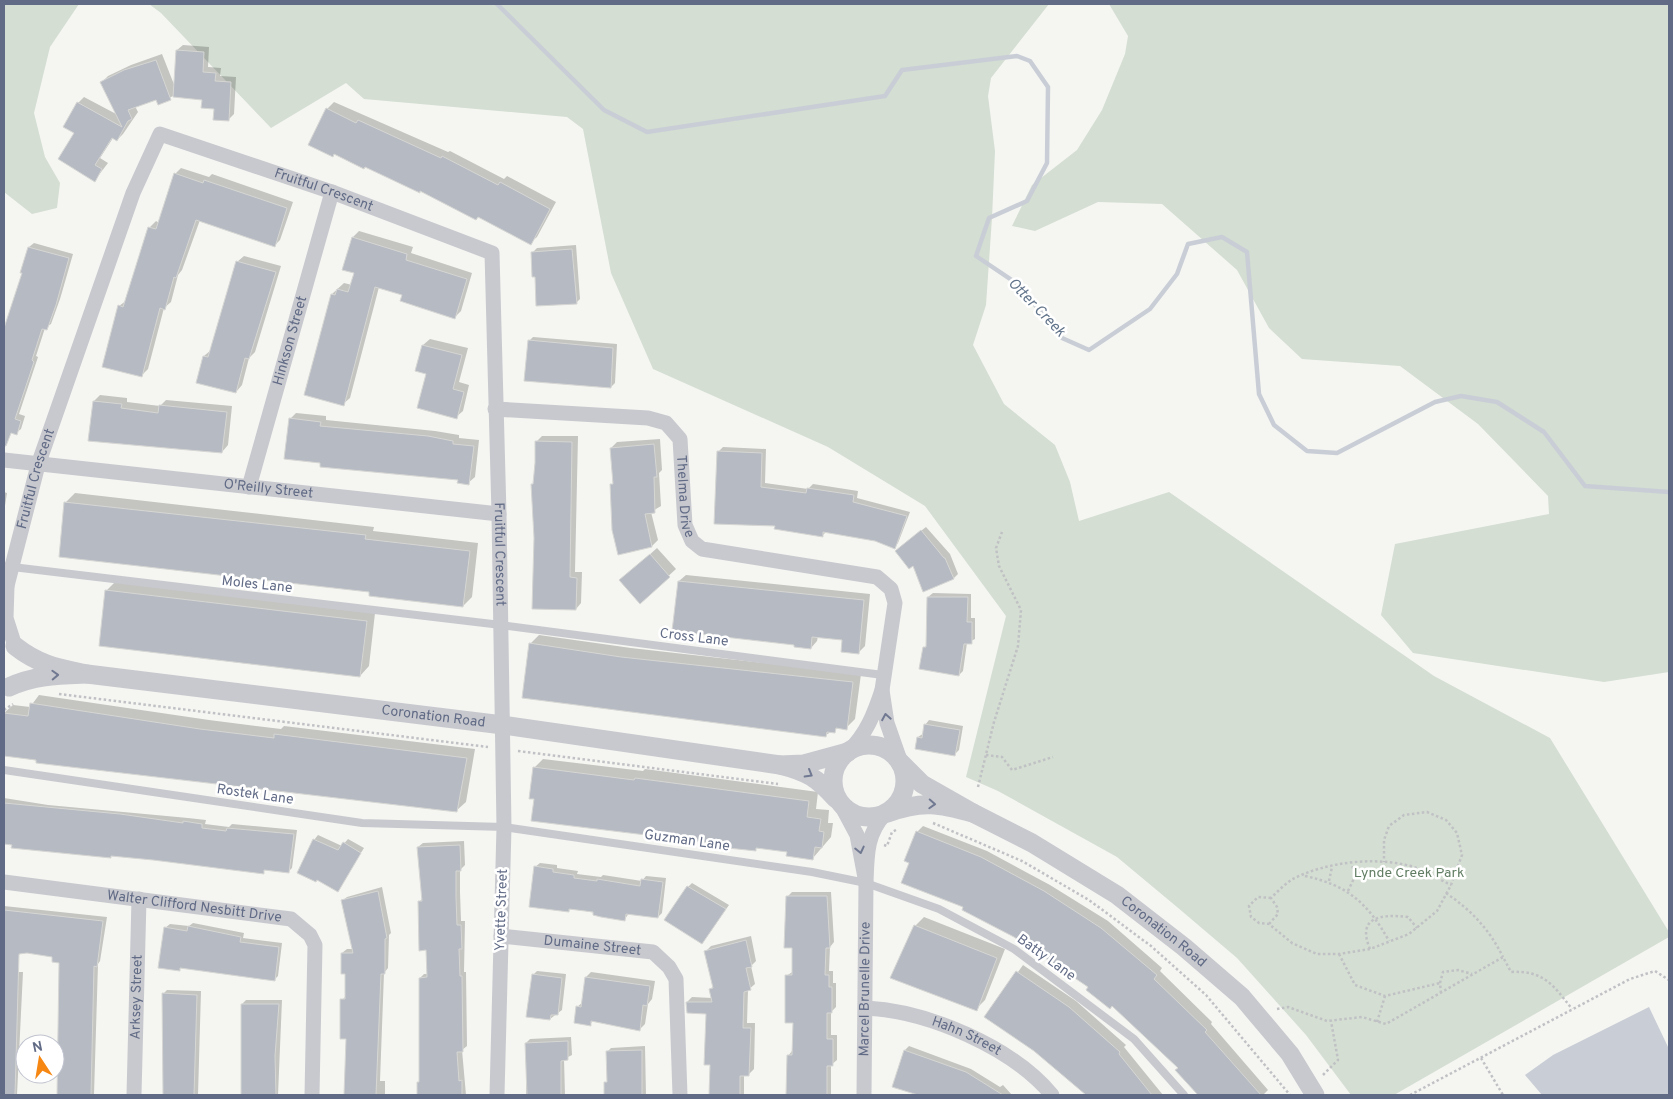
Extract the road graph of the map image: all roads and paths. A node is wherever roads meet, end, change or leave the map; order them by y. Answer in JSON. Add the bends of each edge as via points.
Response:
{"nodes":[{"id":1,"x":332,"y":192,"type":"junction"},
{"id":2,"x":495,"y":410,"type":"junction"},
{"id":3,"x":4,"y":460,"type":"edge"},
{"id":4,"x":38,"y":465,"type":"junction"},
{"id":5,"x":249,"y":487,"type":"junction"},
{"id":6,"x":499,"y":514,"type":"junction"},
{"id":7,"x":1002,"y":532,"type":"dead end"},
{"id":8,"x":7,"y":566,"type":"edge"},
{"id":9,"x":5,"y":589,"type":"edge"},
{"id":10,"x":501,"y":625,"type":"junction"},
{"id":11,"x":10,"y":640,"type":"edge"},
{"id":12,"x":87,"y":674,"type":"junction"},
{"id":13,"x":883,"y":682,"type":"junction"},
{"id":14,"x":10,"y":693,"type":"edge"},
{"id":15,"x":55,"y":693,"type":"dead end"},
{"id":16,"x":4,"y":710,"type":"edge"},
{"id":17,"x":503,"y":725,"type":"junction"},
{"id":18,"x":480,"y":746,"type":"dead end"},
{"id":19,"x":524,"y":752,"type":"dead end"},
{"id":20,"x":848,"y":752,"type":"junction"},
{"id":21,"x":986,"y":754,"type":"junction"},
{"id":22,"x":1053,"y":758,"type":"dead end"},
{"id":23,"x":901,"y":763,"type":"junction"},
{"id":24,"x":780,"y":764,"type":"junction"},
{"id":25,"x":4,"y":770,"type":"edge"},
{"id":26,"x":783,"y":784,"type":"dead end"},
{"id":27,"x":978,"y":787,"type":"dead end"},
{"id":28,"x":841,"y":805,"type":"junction"},
{"id":29,"x":973,"y":813,"type":"junction"},
{"id":30,"x":885,"y":814,"type":"junction"},
{"id":31,"x":927,"y":820,"type":"dead end"},
{"id":32,"x":902,"y":825,"type":"dead end"},
{"id":33,"x":504,"y":827,"type":"junction"},
{"id":34,"x":879,"y":844,"type":"dead end"},
{"id":35,"x":1384,"y":862,"type":"junction"},
{"id":36,"x":1351,"y":864,"type":"junction"},
{"id":37,"x":1332,"y":867,"type":"junction"},
{"id":38,"x":1303,"y":876,"type":"junction"},
{"id":39,"x":1329,"y":881,"type":"junction"},
{"id":40,"x":4,"y":882,"type":"edge"},
{"id":41,"x":866,"y":883,"type":"junction"},
{"id":42,"x":1450,"y":885,"type":"junction"},
{"id":43,"x":1348,"y":891,"type":"junction"},
{"id":44,"x":1446,"y":894,"type":"junction"},
{"id":45,"x":1271,"y":898,"type":"junction"},
{"id":46,"x":139,"y":899,"type":"junction"},
{"id":47,"x":1375,"y":918,"type":"junction"},
{"id":48,"x":1269,"y":924,"type":"junction"},
{"id":49,"x":1417,"y":928,"type":"junction"},
{"id":50,"x":501,"y":936,"type":"junction"},
{"id":51,"x":1389,"y":942,"type":"junction"},
{"id":52,"x":1370,"y":949,"type":"junction"},
{"id":53,"x":1339,"y":954,"type":"junction"},
{"id":54,"x":1503,"y":957,"type":"junction"},
{"id":55,"x":1473,"y":974,"type":"junction"},
{"id":56,"x":1669,"y":980,"type":"edge"},
{"id":57,"x":1440,"y":983,"type":"junction"},
{"id":58,"x":1441,"y":993,"type":"junction"},
{"id":59,"x":1385,"y":996,"type":"junction"},
{"id":60,"x":866,"y":1008,"type":"junction"},
{"id":61,"x":1277,"y":1009,"type":"dead end"},
{"id":62,"x":1572,"y":1009,"type":"junction"},
{"id":63,"x":1331,"y":1021,"type":"junction"},
{"id":64,"x":1377,"y":1022,"type":"junction"},
{"id":65,"x":1481,"y":1058,"type":"junction"},
{"id":66,"x":1323,"y":1074,"type":"dead end"},
{"id":67,"x":134,"y":1095,"type":"edge"},
{"id":68,"x":312,"y":1095,"type":"edge"},
{"id":69,"x":497,"y":1095,"type":"edge"},
{"id":70,"x":680,"y":1095,"type":"edge"},
{"id":71,"x":864,"y":1095,"type":"edge"},
{"id":72,"x":1052,"y":1095,"type":"edge"},
{"id":73,"x":1184,"y":1095,"type":"edge"},
{"id":74,"x":1290,"y":1095,"type":"edge"},
{"id":75,"x":1315,"y":1095,"type":"edge"},
{"id":76,"x":1410,"y":1095,"type":"edge"},
{"id":77,"x":1503,"y":1095,"type":"edge"}],
"edges":[{"from":1,"to":2,"type":"street","name":"Fruitful Crescent","via":[[492,253]]},
{"from":1,"to":4,"type":"street","name":"Fruitful Crescent","via":[[160,134],[133,194]]},
{"from":1,"to":5,"type":"street","name":"Hinkson Street"},
{"from":2,"to":6,"type":"street","name":"Fruitful Crescent"},
{"from":2,"to":13,"type":"street","name":"Thelma Drive","via":[[648,418],[666,423],[680,438],[686,525],[692,541],[702,549],[877,577],[891,589],[895,603]]},
{"from":3,"to":4,"type":"street","name":"O'Reilly Street"},
{"from":4,"to":5,"type":"street","name":"O'Reilly Street"},
{"from":4,"to":8,"type":"street","name":"Fruitful Crescent"},
{"from":5,"to":6,"type":"street","name":"O'Reilly Street"},
{"from":6,"to":10,"type":"street","name":"Fruitful Crescent"},
{"from":7,"to":21,"type":"path","via":[[996,548],[999,566],[1021,610],[1020,628],[1018,646]]},
{"from":8,"to":9,"type":"street","name":"Fruitful Crescent"},
{"from":8,"to":10,"type":"lane","name":"Moles Lane"},
{"from":9,"to":11,"type":"street","name":"Fruitful Crescent"},
{"from":10,"to":13,"type":"lane","name":"Cross Lane"},
{"from":10,"to":17,"type":"street","name":"Fruitful Crescent"},
{"from":11,"to":12,"type":"street","name":"Coronation Road","via":[[29,657],[46,666]]},
{"from":11,"to":14,"type":"street","via":[[19,667]]},
{"from":14,"to":12,"type":"street","name":"Coronation Road","one_way":true,"via":[[27,678]]},
{"from":12,"to":17,"type":"street","name":"Coronation Road"},
{"from":13,"to":20,"type":"street","name":"Thelma Drive","via":[[870,724]]},
{"from":23,"to":13,"type":"street","name":"Thelma Drive","one_way":true,"via":[[887,723]]},
{"from":14,"to":16,"type":"path"},
{"from":15,"to":18,"type":"path"},
{"from":17,"to":24,"type":"street","name":"Coronation Road"},
{"from":17,"to":33,"type":"street","name":"Yvette Street"},
{"from":19,"to":26,"type":"path"},
{"from":20,"to":23,"type":"street","via":[[859,746],[871,745],[894,754]]},
{"from":20,"to":24,"type":"street","name":"Coronation Road","via":[[804,764]]},
{"from":20,"to":28,"type":"street","via":[[834,771],[835,795]]},
{"from":21,"to":22,"type":"path","via":[[1002,757],[1012,770]]},
{"from":21,"to":27,"type":"path"},
{"from":23,"to":29,"type":"street","name":"Coronation Road","via":[[922,784]]},
{"from":23,"to":30,"type":"street","via":[[905,775],[902,798]]},
{"from":24,"to":28,"type":"street","name":"Coronation Road","one_way":true,"via":[[805,771],[821,782]]},
{"from":25,"to":33,"type":"lane","name":"Rostek Lane","via":[[362,823]]},
{"from":28,"to":30,"type":"street","via":[[862,817],[874,818]]},
{"from":28,"to":41,"type":"street","name":"Marcel Brunelle Drive","one_way":true,"via":[[856,835]]},
{"from":30,"to":29,"type":"street","name":"Coronation Road","one_way":true,"via":[[922,804],[938,804]]},
{"from":29,"to":75,"type":"street","name":"Coronation Road","via":[[1117,895],[1184,947],[1242,997],[1290,1054]]},
{"from":30,"to":41,"type":"street","name":"Marcel Brunelle Drive","via":[[870,837]]},
{"from":31,"to":74,"type":"path","via":[[1022,861],[1089,900],[1151,946],[1206,995]]},
{"from":32,"to":34,"type":"path","via":[[892,832],[887,846]]},
{"from":33,"to":41,"type":"lane","name":"Guzman Lane","via":[[812,872]]},
{"from":33,"to":50,"type":"street","name":"Yvette Street"},
{"from":35,"to":36,"type":"path"},
{"from":35,"to":42,"type":"path","via":[[1419,869]]},
{"from":35,"to":42,"type":"path","via":[[1384,840],[1389,826],[1404,815],[1428,812],[1446,820],[1457,833],[1462,855]]},
{"from":36,"to":37,"type":"path"},
{"from":36,"to":43,"type":"path","via":[[1356,874]]},
{"from":37,"to":38,"type":"path"},
{"from":37,"to":39,"type":"path"},
{"from":38,"to":39,"type":"path"},
{"from":38,"to":45,"type":"path","via":[[1290,881]]},
{"from":39,"to":43,"type":"path"},
{"from":40,"to":46,"type":"street","name":"Walter Clifford Nesbitt Drive"},
{"from":41,"to":60,"type":"street","name":"Marcel Brunelle Drive"},
{"from":41,"to":73,"type":"lane","name":"Batty Lane","via":[[939,909],[1014,949],[1134,1039]]},
{"from":42,"to":44,"type":"path"},
{"from":43,"to":47,"type":"path"},
{"from":44,"to":49,"type":"path","via":[[1437,911]]},
{"from":44,"to":54,"type":"path","via":[[1471,910],[1493,937]]},
{"from":45,"to":48,"type":"path","via":[[1278,914]]},
{"from":45,"to":48,"type":"path","via":[[1258,897],[1249,906],[1251,917],[1259,923]]},
{"from":46,"to":67,"type":"street","name":"Arksey Street"},
{"from":46,"to":68,"type":"street","name":"Walter Clifford Nesbitt Drive","via":[[291,919],[310,935],[316,958]]},
{"from":47,"to":49,"type":"path","via":[[1408,917]]},
{"from":47,"to":51,"type":"path"},
{"from":47,"to":52,"type":"path","via":[[1364,935]]},
{"from":48,"to":53,"type":"path","via":[[1292,943],[1318,954]]},
{"from":49,"to":51,"type":"path"},
{"from":50,"to":69,"type":"street","name":"Yvette Street"},
{"from":50,"to":70,"type":"street","name":"Dumaine Street","via":[[652,952],[669,967],[676,979]]},
{"from":51,"to":52,"type":"path"},
{"from":52,"to":53,"type":"path"},
{"from":53,"to":59,"type":"path","via":[[1355,985]]},
{"from":54,"to":55,"type":"path"},
{"from":54,"to":62,"type":"path","via":[[1511,972],[1529,971],[1542,977]]},
{"from":55,"to":57,"type":"path","via":[[1458,970],[1443,972]]},
{"from":55,"to":58,"type":"path"},
{"from":56,"to":62,"type":"path","via":[[1655,971],[1630,979]]},
{"from":57,"to":58,"type":"path"},
{"from":57,"to":59,"type":"path"},
{"from":58,"to":64,"type":"path","via":[[1386,1024]]},
{"from":59,"to":64,"type":"path"},
{"from":60,"to":71,"type":"street","name":"Marcel Brunelle Drive"},
{"from":60,"to":72,"type":"street","name":"Hahn Street","via":[[932,1021],[994,1048]]},
{"from":61,"to":63,"type":"path","via":[[1288,1007]]},
{"from":62,"to":65,"type":"path"},
{"from":63,"to":64,"type":"path","via":[[1362,1017]]},
{"from":63,"to":66,"type":"path","via":[[1338,1060]]},
{"from":65,"to":76,"type":"path"},
{"from":65,"to":77,"type":"path"}]}
